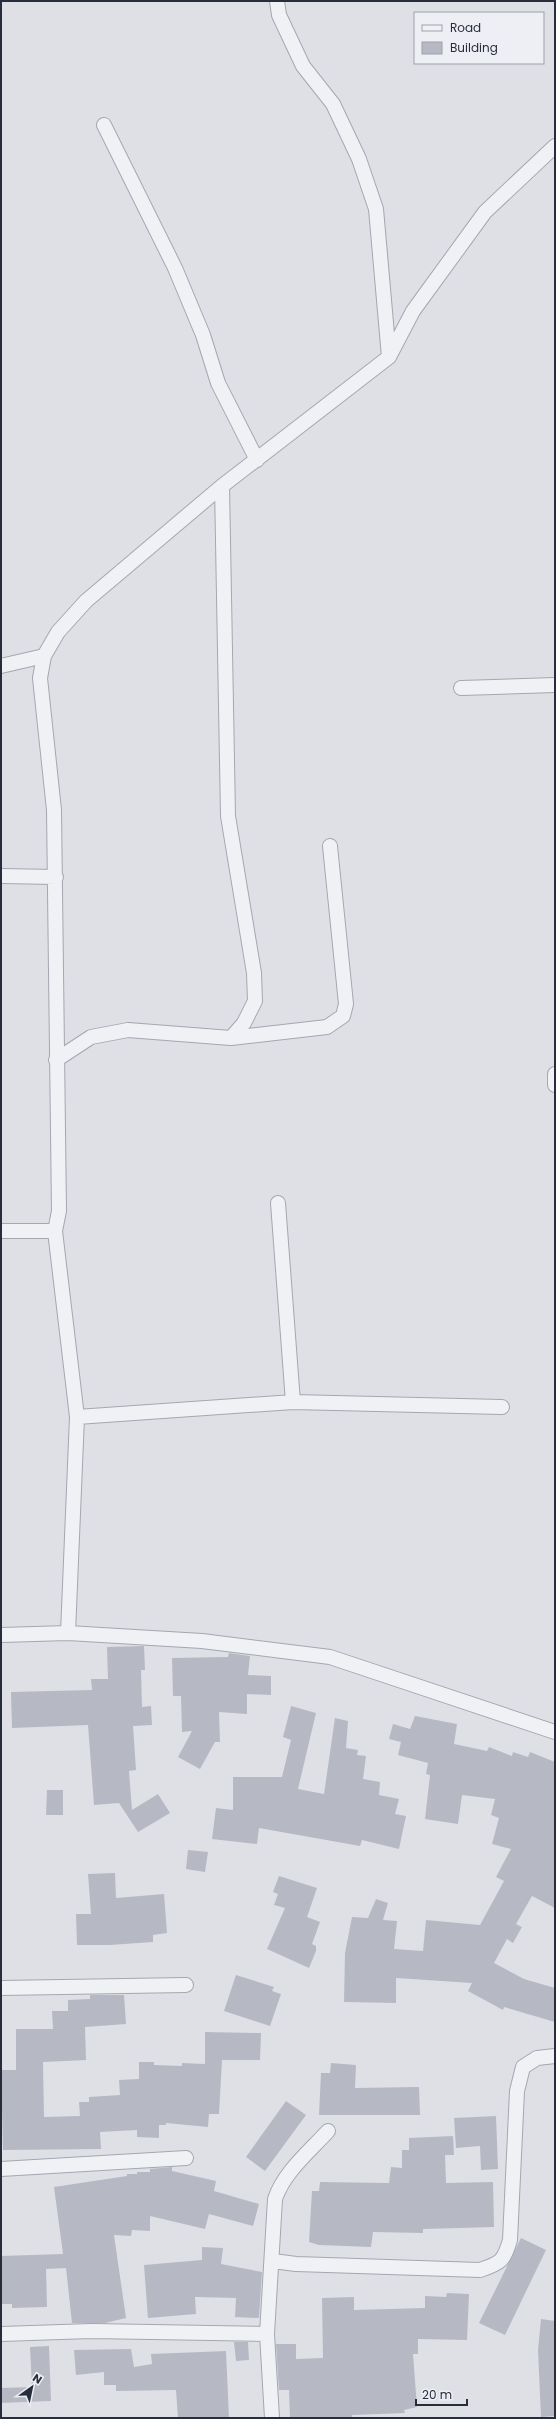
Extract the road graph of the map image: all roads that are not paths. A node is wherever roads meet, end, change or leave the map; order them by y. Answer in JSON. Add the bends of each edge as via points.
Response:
{"nodes":[{"id":1,"x":277,"y":1,"type":"edge"},
{"id":2,"x":104,"y":125,"type":"dead end"},
{"id":3,"x":555,"y":146,"type":"edge"},
{"id":4,"x":389,"y":356,"type":"junction"},
{"id":5,"x":257,"y":460,"type":"junction"},
{"id":6,"x":222,"y":486,"type":"junction"},
{"id":7,"x":44,"y":656,"type":"junction"},
{"id":8,"x":1,"y":666,"type":"edge"},
{"id":9,"x":555,"y":685,"type":"edge"},
{"id":10,"x":461,"y":688,"type":"dead end"},
{"id":11,"x":330,"y":846,"type":"dead end"},
{"id":12,"x":1,"y":876,"type":"edge"},
{"id":13,"x":56,"y":877,"type":"junction"},
{"id":14,"x":231,"y":1038,"type":"junction"},
{"id":15,"x":56,"y":1060,"type":"junction"},
{"id":16,"x":555,"y":1074,"type":"edge"},
{"id":17,"x":555,"y":1085,"type":"edge"},
{"id":18,"x":278,"y":1203,"type":"dead end"},
{"id":19,"x":1,"y":1231,"type":"edge"},
{"id":20,"x":55,"y":1231,"type":"junction"},
{"id":21,"x":293,"y":1402,"type":"junction"},
{"id":22,"x":502,"y":1407,"type":"dead end"},
{"id":23,"x":77,"y":1417,"type":"junction"},
{"id":24,"x":68,"y":1633,"type":"junction"},
{"id":25,"x":1,"y":1634,"type":"edge"},
{"id":26,"x":555,"y":1732,"type":"edge"},
{"id":27,"x":186,"y":1985,"type":"dead end"},
{"id":28,"x":1,"y":1988,"type":"edge"},
{"id":29,"x":555,"y":2056,"type":"edge"},
{"id":30,"x":328,"y":2131,"type":"dead end"},
{"id":31,"x":186,"y":2158,"type":"dead end"},
{"id":32,"x":1,"y":2169,"type":"edge"},
{"id":33,"x":272,"y":2261,"type":"junction"},
{"id":34,"x":1,"y":2334,"type":"edge"},
{"id":35,"x":267,"y":2334,"type":"junction"},
{"id":36,"x":272,"y":2418,"type":"edge"}],
"edges":[{"from":1,"to":4,"type":"street","via":[[279,15],[303,66],[333,104],[359,159],[376,209]]},
{"from":2,"to":5,"type":"street","via":[[176,268],[203,335],[218,383]]},
{"from":3,"to":4,"type":"street","via":[[485,212],[417,306]]},
{"from":4,"to":5,"type":"street"},
{"from":5,"to":6,"type":"street"},
{"from":6,"to":7,"type":"street","via":[[86,601],[58,632]]},
{"from":6,"to":14,"type":"street","via":[[228,816],[254,973],[254,1001],[244,1023]]},
{"from":7,"to":8,"type":"street"},
{"from":7,"to":13,"type":"street","via":[[40,678],[54,810]]},
{"from":9,"to":10,"type":"street"},
{"from":11,"to":14,"type":"street","via":[[346,1004],[343,1016],[327,1027]]},
{"from":12,"to":13,"type":"street"},
{"from":13,"to":15,"type":"street"},
{"from":14,"to":15,"type":"street","via":[[128,1030],[91,1038]]},
{"from":15,"to":20,"type":"street","via":[[59,1211]]},
{"from":16,"to":17,"type":"street"},
{"from":18,"to":21,"type":"street"},
{"from":19,"to":20,"type":"street"},
{"from":20,"to":23,"type":"street"},
{"from":21,"to":22,"type":"street"},
{"from":21,"to":23,"type":"street"},
{"from":23,"to":24,"type":"street"},
{"from":24,"to":25,"type":"street"},
{"from":24,"to":26,"type":"street","via":[[202,1641],[330,1656]]},
{"from":27,"to":28,"type":"street"},
{"from":29,"to":33,"type":"street","via":[[537,2058],[523,2067],[517,2091],[510,2240],[505,2257],[496,2265],[480,2270]]},
{"from":30,"to":33,"type":"street","via":[[279,2186]]},
{"from":31,"to":32,"type":"street"},
{"from":33,"to":35,"type":"street"},
{"from":34,"to":35,"type":"street","via":[[91,2331]]},
{"from":35,"to":36,"type":"street"}]}
